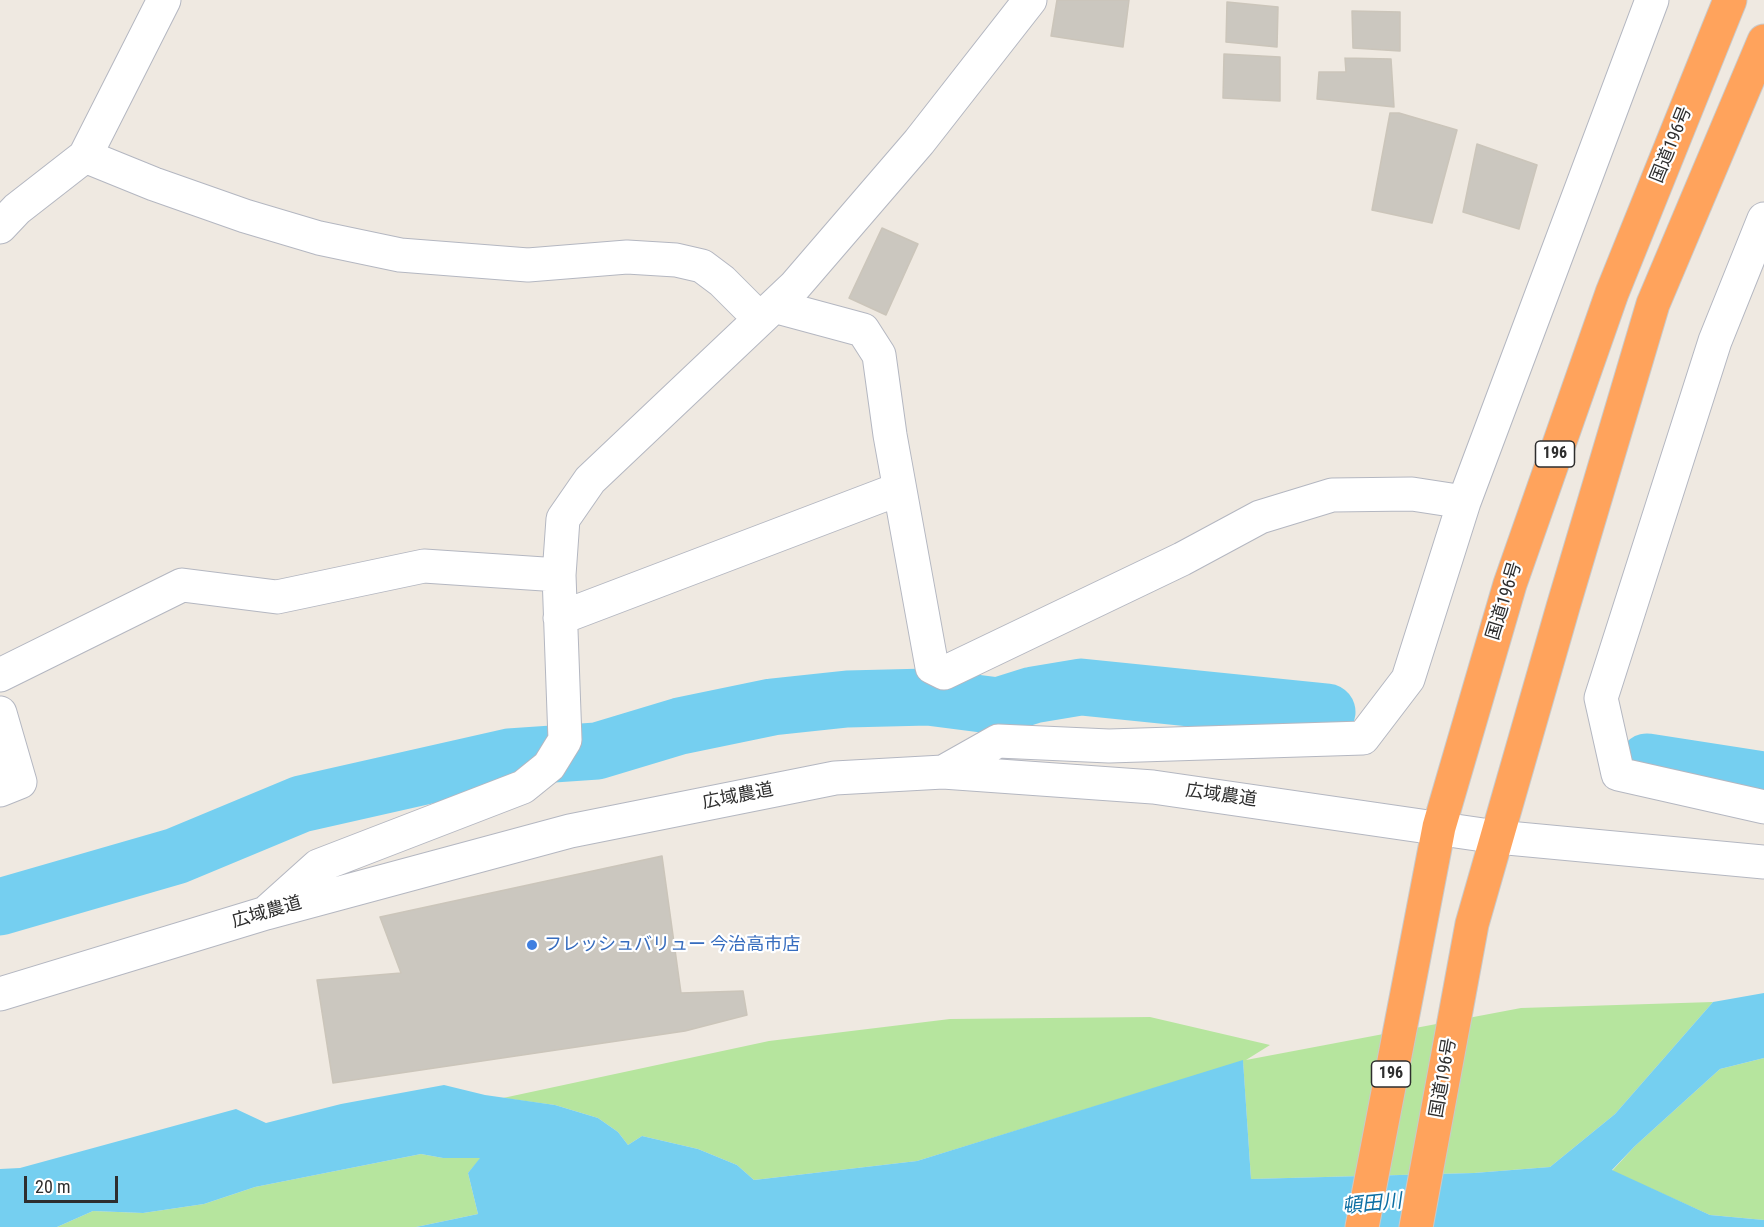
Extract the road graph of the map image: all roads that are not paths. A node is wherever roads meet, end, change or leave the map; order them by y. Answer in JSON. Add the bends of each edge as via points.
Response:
{"nodes":[{"id":1,"x":164,"y":0,"type":"edge"},
{"id":2,"x":1030,"y":0,"type":"edge"},
{"id":3,"x":1652,"y":0,"type":"edge"},
{"id":4,"x":1730,"y":0,"type":"edge"},
{"id":5,"x":1764,"y":41,"type":"edge"},
{"id":6,"x":85,"y":156,"type":"junction"},
{"id":7,"x":1764,"y":219,"type":"edge"},
{"id":8,"x":0,"y":227,"type":"edge"},
{"id":9,"x":767,"y":312,"type":"junction"},
{"id":10,"x":899,"y":489,"type":"junction"},
{"id":11,"x":1464,"y":502,"type":"junction"},
{"id":12,"x":559,"y":575,"type":"junction"},
{"id":13,"x":560,"y":618,"type":"junction"},
{"id":14,"x":0,"y":675,"type":"edge"},
{"id":15,"x":0,"y":713,"type":"edge"},
{"id":16,"x":943,"y":772,"type":"junction"},
{"id":17,"x":0,"y":790,"type":"edge"},
{"id":18,"x":1764,"y":807,"type":"edge"},
{"id":19,"x":1439,"y":827,"type":"junction"},
{"id":20,"x":1497,"y":837,"type":"junction"},
{"id":21,"x":1764,"y":862,"type":"edge"},
{"id":22,"x":266,"y":913,"type":"junction"},
{"id":23,"x":0,"y":994,"type":"edge"},
{"id":24,"x":1362,"y":1227,"type":"edge"},
{"id":25,"x":1416,"y":1227,"type":"edge"}],
"edges":[{"from":1,"to":6,"type":"street"},
{"from":2,"to":9,"type":"street","via":[[919,142],[795,286]]},
{"from":3,"to":11,"type":"street"},
{"from":4,"to":19,"type":"highway","name":"国道196号","number":"196","via":[[1612,293],[1510,584]]},
{"from":5,"to":20,"type":"highway","name":"国道196号","via":[[1653,304]]},
{"from":6,"to":8,"type":"street"},
{"from":6,"to":9,"type":"street","via":[[245,216],[319,238],[400,255],[528,265],[627,257],[676,260],[702,266]]},
{"from":7,"to":18,"type":"street","via":[[1715,341],[1600,698],[1618,774]]},
{"from":9,"to":10,"type":"street","via":[[863,330],[879,355]]},
{"from":9,"to":12,"type":"street","via":[[590,480],[563,519]]},
{"from":10,"to":11,"type":"street","via":[[932,667],[944,673],[1182,559],[1260,517],[1332,495],[1412,494]]},
{"from":10,"to":13,"type":"street"},
{"from":11,"to":16,"type":"street","via":[[1408,679],[1363,738],[1109,746],[998,741]]},
{"from":12,"to":13,"type":"street"},
{"from":12,"to":14,"type":"street","via":[[424,566],[277,597],[182,585]]},
{"from":13,"to":22,"type":"street","via":[[565,740],[549,766],[523,787],[318,866]]},
{"from":15,"to":17,"type":"street","via":[[20,783]]},
{"from":16,"to":19,"type":"street","name":"広域農道","via":[[1153,787]]},
{"from":16,"to":22,"type":"street","name":"広域農道","via":[[835,778],[570,831]]},
{"from":19,"to":20,"type":"street","name":"広域農道"},
{"from":19,"to":24,"type":"highway","name":"国道196号","number":"196"},
{"from":20,"to":21,"type":"street","name":"広域農道"},
{"from":20,"to":25,"type":"highway","name":"国道196号","via":[[1472,924]]},
{"from":22,"to":23,"type":"street","name":"広域農道"}]}
